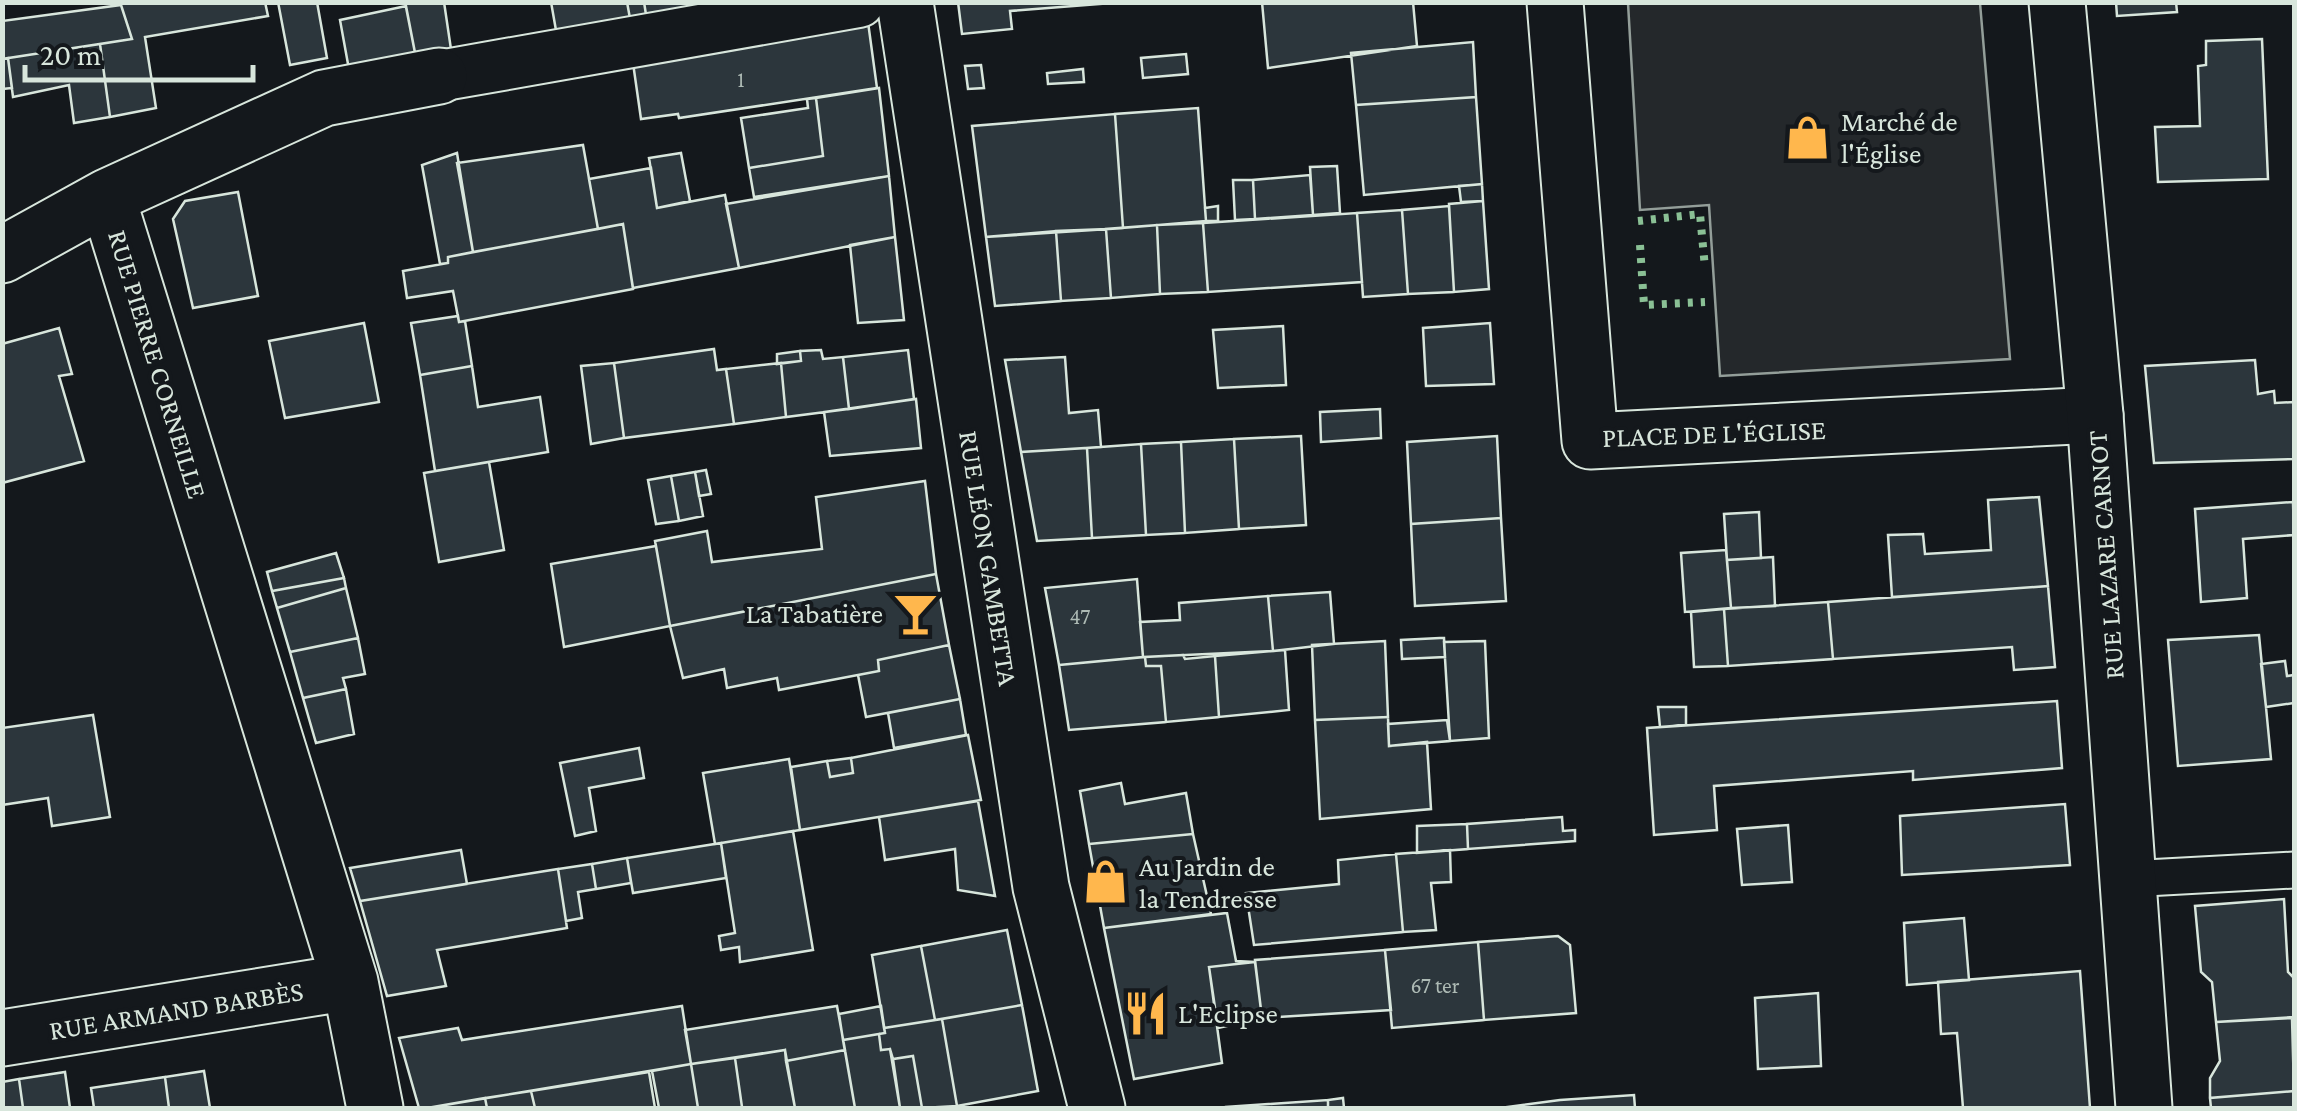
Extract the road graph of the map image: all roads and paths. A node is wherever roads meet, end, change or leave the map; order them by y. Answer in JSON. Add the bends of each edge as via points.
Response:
{"nodes":[{"id":1,"x":859,"y":2,"type":"edge"},
{"id":2,"x":905,"y":2,"type":"edge"},
{"id":3,"x":1556,"y":2,"type":"edge"},
{"id":4,"x":2057,"y":2,"type":"edge"},
{"id":5,"x":439,"y":76,"type":"joint"},
{"id":6,"x":107,"y":198,"type":"junction"},
{"id":7,"x":2,"y":255,"type":"edge"},
{"id":8,"x":2095,"y":416,"type":"junction"},
{"id":9,"x":2294,"y":870,"type":"edge"},
{"id":10,"x":2127,"y":879,"type":"junction"},
{"id":11,"x":350,"y":982,"type":"junction"},
{"id":12,"x":2,"y":1038,"type":"edge"},
{"id":13,"x":375,"y":1108,"type":"edge"},
{"id":14,"x":1098,"y":1108,"type":"edge"},
{"id":15,"x":2144,"y":1108,"type":"edge"}],
"edges":[{"from":1,"to":5,"type":"street","name":"RUE PIERRE CORNEILLE"},
{"from":2,"to":14,"type":"street","name":"RUE LÉON GAMBETTA","via":[[1042,887]]},
{"from":3,"to":8,"type":"street","name":"PLACE DE L'ÉGLISE","via":[[1590,441]]},
{"from":4,"to":8,"type":"street","name":"RUE LAZARE CARNOT"},
{"from":5,"to":6,"type":"street","name":"RUE PIERRE CORNEILLE","via":[[324,98]]},
{"from":6,"to":7,"type":"street"},
{"from":6,"to":11,"type":"street","name":"RUE PIERRE CORNEILLE"},
{"from":8,"to":10,"type":"street","name":"RUE LAZARE CARNOT"},
{"from":9,"to":10,"type":"lane"},
{"from":10,"to":15,"type":"street","name":"RUE LAZARE CARNOT"},
{"from":11,"to":12,"type":"street","name":"RUE ARMAND BARBÈS"},
{"from":11,"to":13,"type":"street","name":"RUE PIERRE CORNEILLE"}]}
